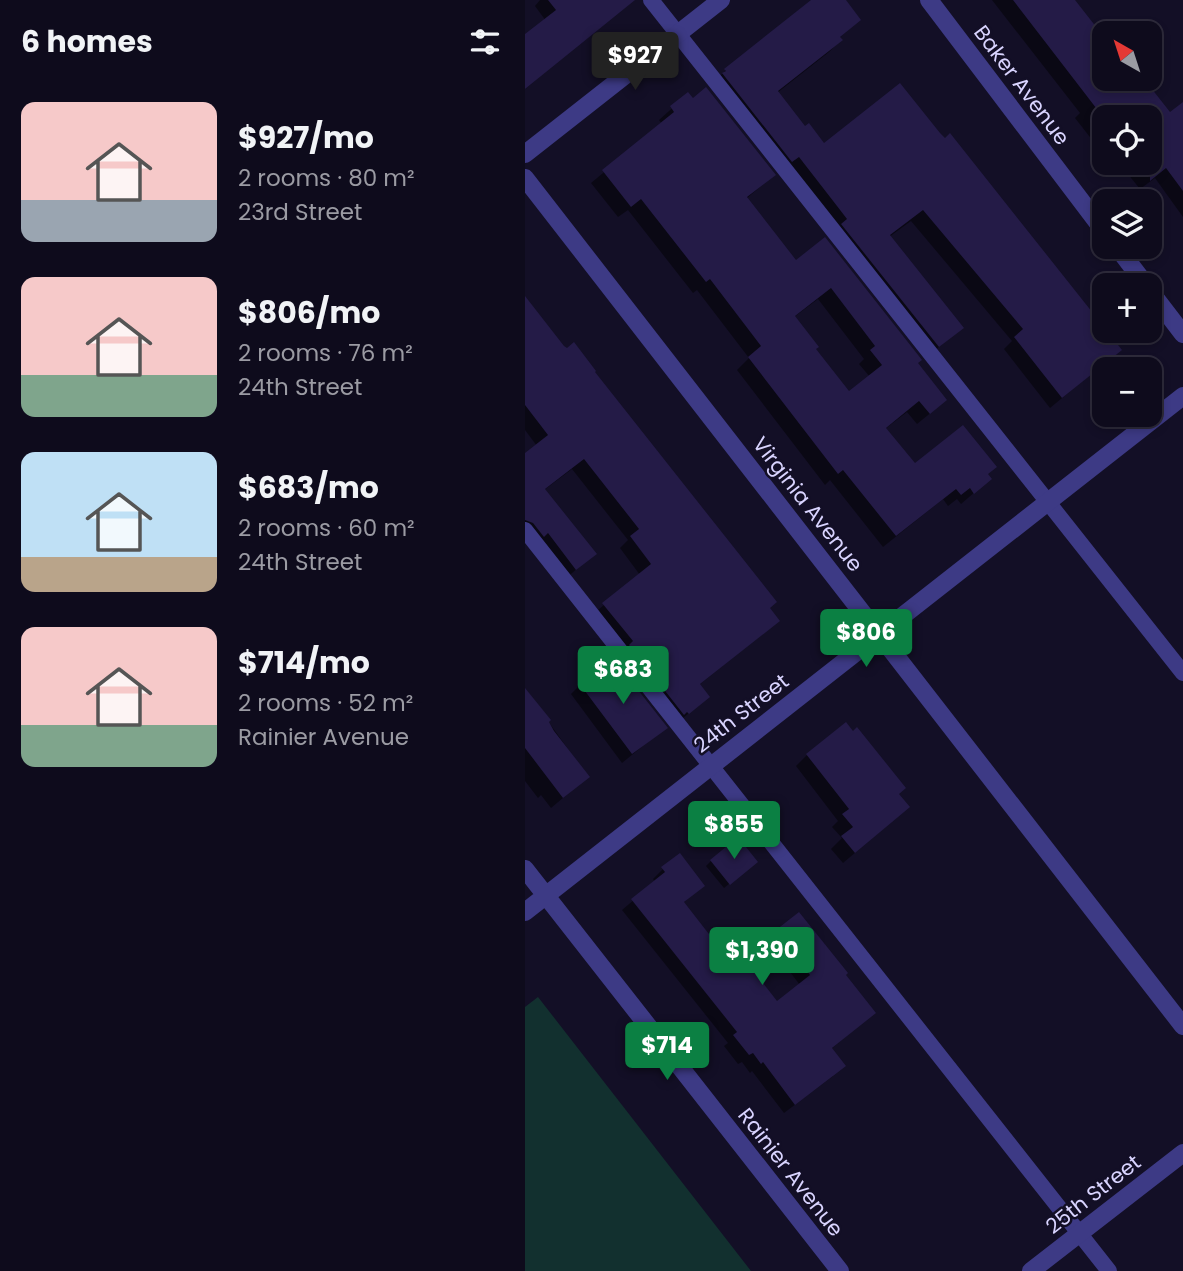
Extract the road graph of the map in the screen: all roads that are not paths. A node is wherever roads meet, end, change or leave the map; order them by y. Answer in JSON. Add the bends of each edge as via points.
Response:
{"nodes":[{"id":1,"x":651,"y":0,"type":"edge"},
{"id":2,"x":721,"y":0,"type":"edge"},
{"id":3,"x":929,"y":0,"type":"edge"},
{"id":4,"x":677,"y":34,"type":"junction"},
{"id":5,"x":525,"y":154,"type":"edge"},
{"id":6,"x":525,"y":177,"type":"edge"},
{"id":7,"x":1092,"y":215,"type":"edge"},
{"id":8,"x":1126,"y":259,"type":"edge"},
{"id":9,"x":1137,"y":273,"type":"edge"},
{"id":10,"x":1162,"y":307,"type":"edge"},
{"id":11,"x":1183,"y":334,"type":"edge"},
{"id":12,"x":1183,"y":396,"type":"edge"},
{"id":13,"x":1049,"y":501,"type":"junction"},
{"id":14,"x":525,"y":530,"type":"edge"},
{"id":15,"x":880,"y":634,"type":"junction"},
{"id":16,"x":1183,"y":673,"type":"edge"},
{"id":17,"x":710,"y":766,"type":"junction"},
{"id":18,"x":525,"y":869,"type":"edge"},
{"id":19,"x":545,"y":895,"type":"junction"},
{"id":20,"x":525,"y":912,"type":"edge"},
{"id":21,"x":1183,"y":1026,"type":"edge"},
{"id":22,"x":1183,"y":1153,"type":"edge"},
{"id":23,"x":1079,"y":1233,"type":"junction"},
{"id":24,"x":840,"y":1271,"type":"edge"},
{"id":25,"x":1031,"y":1271,"type":"edge"},
{"id":26,"x":1109,"y":1271,"type":"edge"}],
"edges":[{"from":1,"to":4,"type":"lane"},
{"from":2,"to":4,"type":"street"},
{"from":3,"to":7,"type":"street","name":"Baker Avenue"},
{"from":4,"to":5,"type":"street"},
{"from":4,"to":13,"type":"lane"},
{"from":6,"to":15,"type":"street","name":"Virginia Avenue"},
{"from":8,"to":9,"type":"street"},
{"from":10,"to":11,"type":"street"},
{"from":12,"to":13,"type":"street","name":"24th Street"},
{"from":13,"to":15,"type":"street","name":"24th Street"},
{"from":13,"to":16,"type":"lane"},
{"from":14,"to":17,"type":"lane"},
{"from":15,"to":17,"type":"street","name":"24th Street"},
{"from":15,"to":21,"type":"street","name":"Virginia Avenue"},
{"from":17,"to":19,"type":"street","name":"24th Street"},
{"from":17,"to":23,"type":"lane"},
{"from":18,"to":19,"type":"street","name":"Rainier Avenue"},
{"from":19,"to":20,"type":"street","name":"24th Street"},
{"from":19,"to":24,"type":"street","name":"Rainier Avenue"},
{"from":22,"to":23,"type":"street","name":"25th Street"},
{"from":23,"to":25,"type":"street","name":"25th Street"},
{"from":23,"to":26,"type":"lane"}]}
